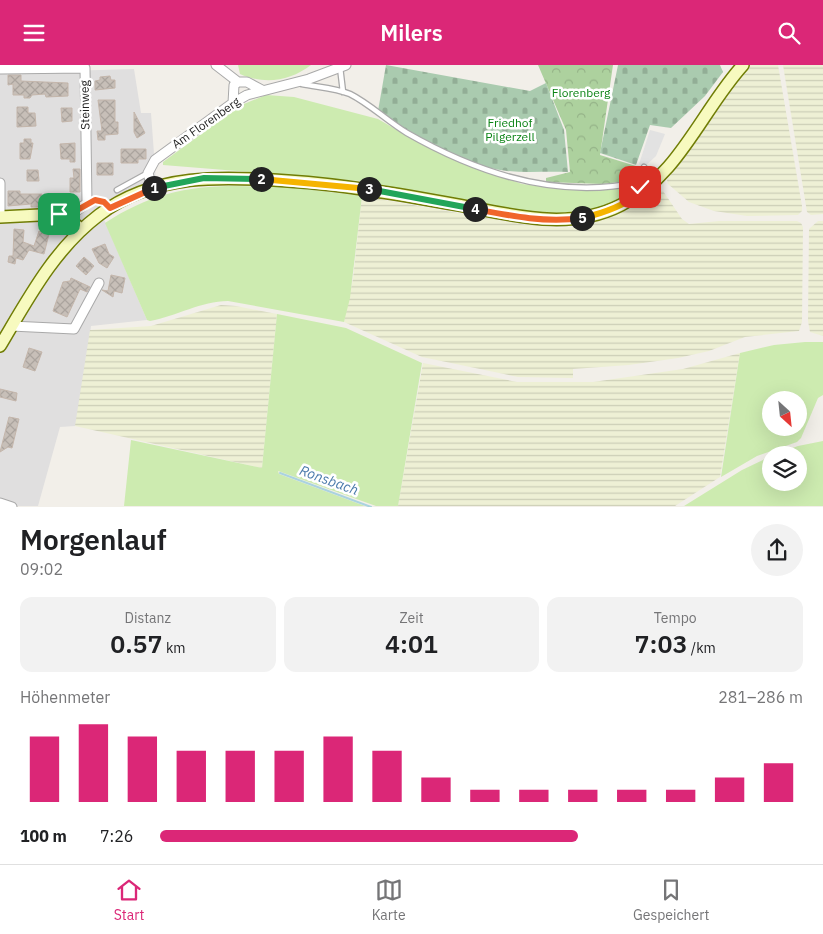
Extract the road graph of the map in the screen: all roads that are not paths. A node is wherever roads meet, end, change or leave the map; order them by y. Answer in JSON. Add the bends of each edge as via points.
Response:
{"nodes":[{"id":1,"x":216,"y":65,"type":"edge"},
{"id":2,"x":743,"y":65,"type":"edge"},
{"id":3,"x":343,"y":66,"type":"edge"},
{"id":4,"x":0,"y":69,"type":"edge"},
{"id":5,"x":238,"y":81,"type":"junction"},
{"id":6,"x":296,"y":83,"type":"junction"},
{"id":7,"x":262,"y":90,"type":"junction"},
{"id":8,"x":343,"y":92,"type":"junction"},
{"id":9,"x":233,"y":103,"type":"junction"},
{"id":10,"x":644,"y":167,"type":"dead end"},
{"id":11,"x":148,"y":173,"type":"junction"},
{"id":12,"x":0,"y":183,"type":"edge"},
{"id":13,"x":642,"y":186,"type":"junction"},
{"id":14,"x":152,"y":188,"type":"junction"},
{"id":15,"x":117,"y":189,"type":"dead end"},
{"id":16,"x":87,"y":203,"type":"junction"},
{"id":17,"x":110,"y":208,"type":"junction"},
{"id":18,"x":0,"y":217,"type":"edge"},
{"id":19,"x":68,"y":217,"type":"junction"},
{"id":20,"x":81,"y":230,"type":"junction"},
{"id":21,"x":99,"y":283,"type":"dead end"},
{"id":22,"x":7,"y":329,"type":"edge"},
{"id":23,"x":0,"y":346,"type":"edge"},
{"id":24,"x":0,"y":503,"type":"edge"},
{"id":25,"x":12,"y":507,"type":"edge"}],
"edges":[{"from":1,"to":5,"type":"street"},
{"from":2,"to":13,"type":"street","via":[[672,162]]},
{"from":3,"to":6,"type":"street","name":"Am Florenberg"},
{"from":3,"to":8,"type":"lane"},
{"from":4,"to":16,"type":"street","name":"Steinweg","via":[[84,68]]},
{"from":5,"to":7,"type":"street","via":[[247,81]]},
{"from":5,"to":9,"type":"street","via":[[234,85]]},
{"from":6,"to":7,"type":"street","name":"Am Florenberg"},
{"from":6,"to":8,"type":"lane"},
{"from":7,"to":9,"type":"street","name":"Am Florenberg"},
{"from":8,"to":13,"type":"lane","via":[[424,142],[492,172],[546,185]]},
{"from":9,"to":11,"type":"street","name":"Am Florenberg","via":[[155,160]]},
{"from":10,"to":13,"type":"lane","via":[[638,177]]},
{"from":11,"to":14,"type":"street"},
{"from":11,"to":15,"type":"lane"},
{"from":12,"to":18,"type":"street"},
{"from":13,"to":14,"type":"street","via":[[609,211],[560,221],[516,217],[379,190],[317,183],[219,177],[190,179]]},
{"from":14,"to":17,"type":"street"},
{"from":16,"to":17,"type":"lane","via":[[100,201]]},
{"from":16,"to":19,"type":"street"},
{"from":17,"to":20,"type":"street"},
{"from":18,"to":19,"type":"street","via":[[59,214]]},
{"from":19,"to":20,"type":"street"},
{"from":20,"to":22,"type":"street","via":[[52,263]]},
{"from":21,"to":22,"type":"street","via":[[74,329]]},
{"from":22,"to":23,"type":"street"},
{"from":24,"to":25,"type":"street"}]}
